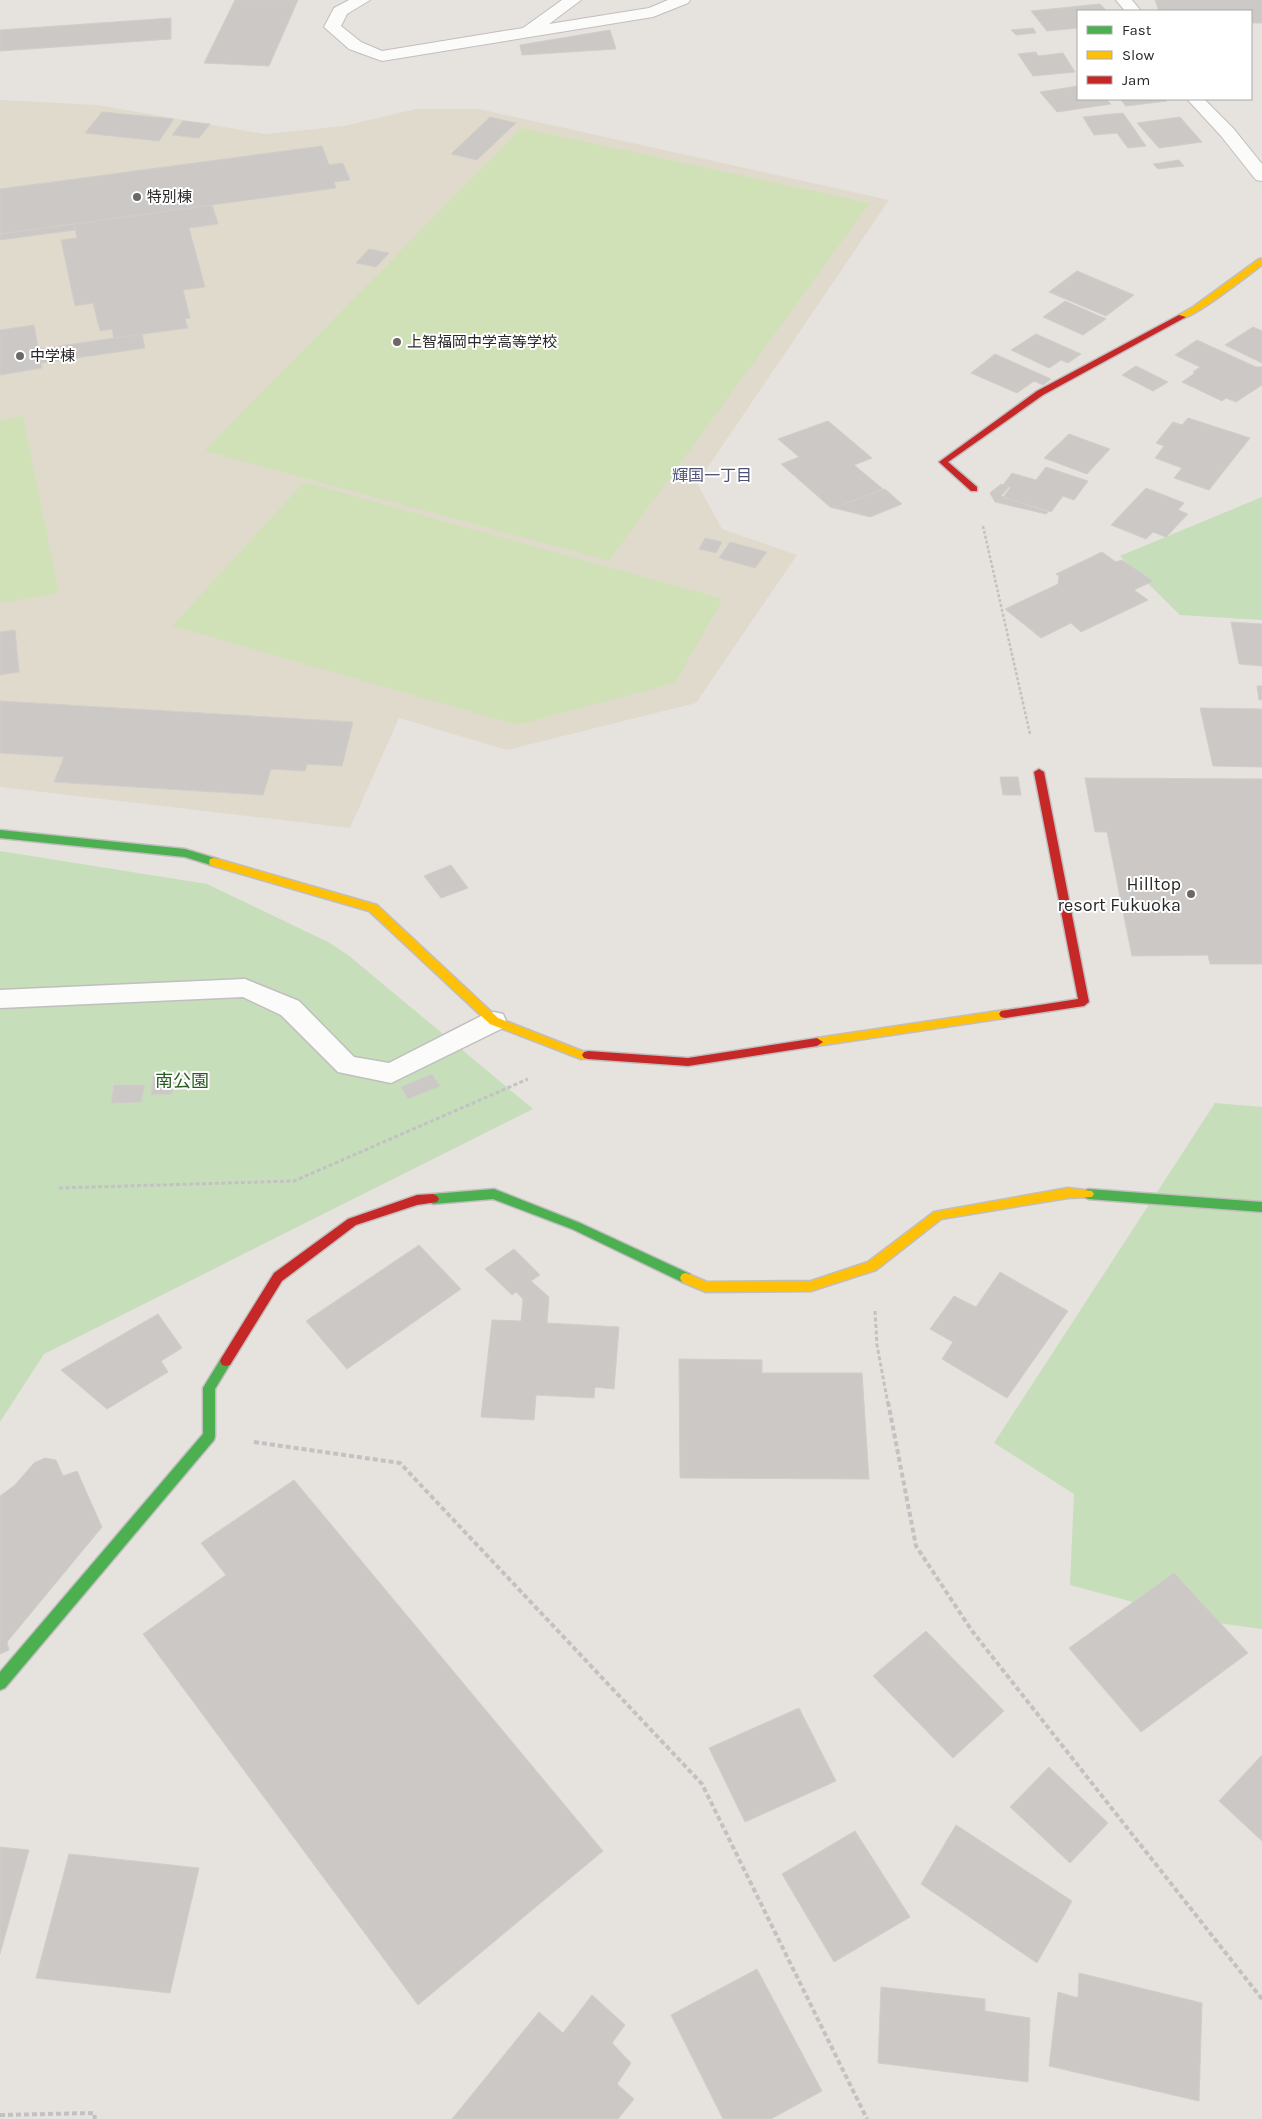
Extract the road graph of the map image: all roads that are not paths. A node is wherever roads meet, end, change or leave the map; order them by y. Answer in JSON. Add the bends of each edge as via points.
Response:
{"nodes":[{"id":1,"x":362,"y":0,"type":"edge"},
{"id":2,"x":573,"y":0,"type":"edge"},
{"id":3,"x":682,"y":0,"type":"edge"},
{"id":4,"x":1124,"y":0,"type":"edge"},
{"id":5,"x":1132,"y":10,"type":"edge"},
{"id":6,"x":525,"y":34,"type":"junction"},
{"id":7,"x":1195,"y":100,"type":"edge"},
{"id":8,"x":1262,"y":176,"type":"edge"},
{"id":9,"x":1262,"y":261,"type":"edge"},
{"id":10,"x":974,"y":489,"type":"road end"},
{"id":11,"x":1039,"y":772,"type":"road end"},
{"id":12,"x":0,"y":834,"type":"edge"},
{"id":13,"x":0,"y":999,"type":"edge"},
{"id":14,"x":494,"y":1021,"type":"junction"},
{"id":15,"x":1262,"y":1207,"type":"edge"},
{"id":16,"x":0,"y":1683,"type":"edge"}],
"edges":[{"from":1,"to":6,"type":"street","via":[[340,11],[332,27],[362,51],[382,56]]},
{"from":2,"to":6,"type":"street"},
{"from":3,"to":6,"type":"street","via":[[653,12]]},
{"from":4,"to":5,"type":"street"},
{"from":7,"to":8,"type":"street","via":[[1227,132]]},
{"from":9,"to":10,"type":"street","via":[[1196,309],[1040,393],[944,462]]},
{"from":11,"to":14,"type":"street","via":[[1084,1002],[688,1062],[581,1055]]},
{"from":12,"to":14,"type":"street","via":[[185,853],[373,908]]},
{"from":13,"to":14,"type":"lane","via":[[245,988],[290,1008],[347,1065],[391,1074]]},
{"from":15,"to":16,"type":"street","via":[[1068,1193],[938,1215],[872,1266],[812,1286],[706,1287],[576,1226],[494,1194],[417,1200],[352,1222],[278,1277],[209,1388],[209,1436]]}]}
